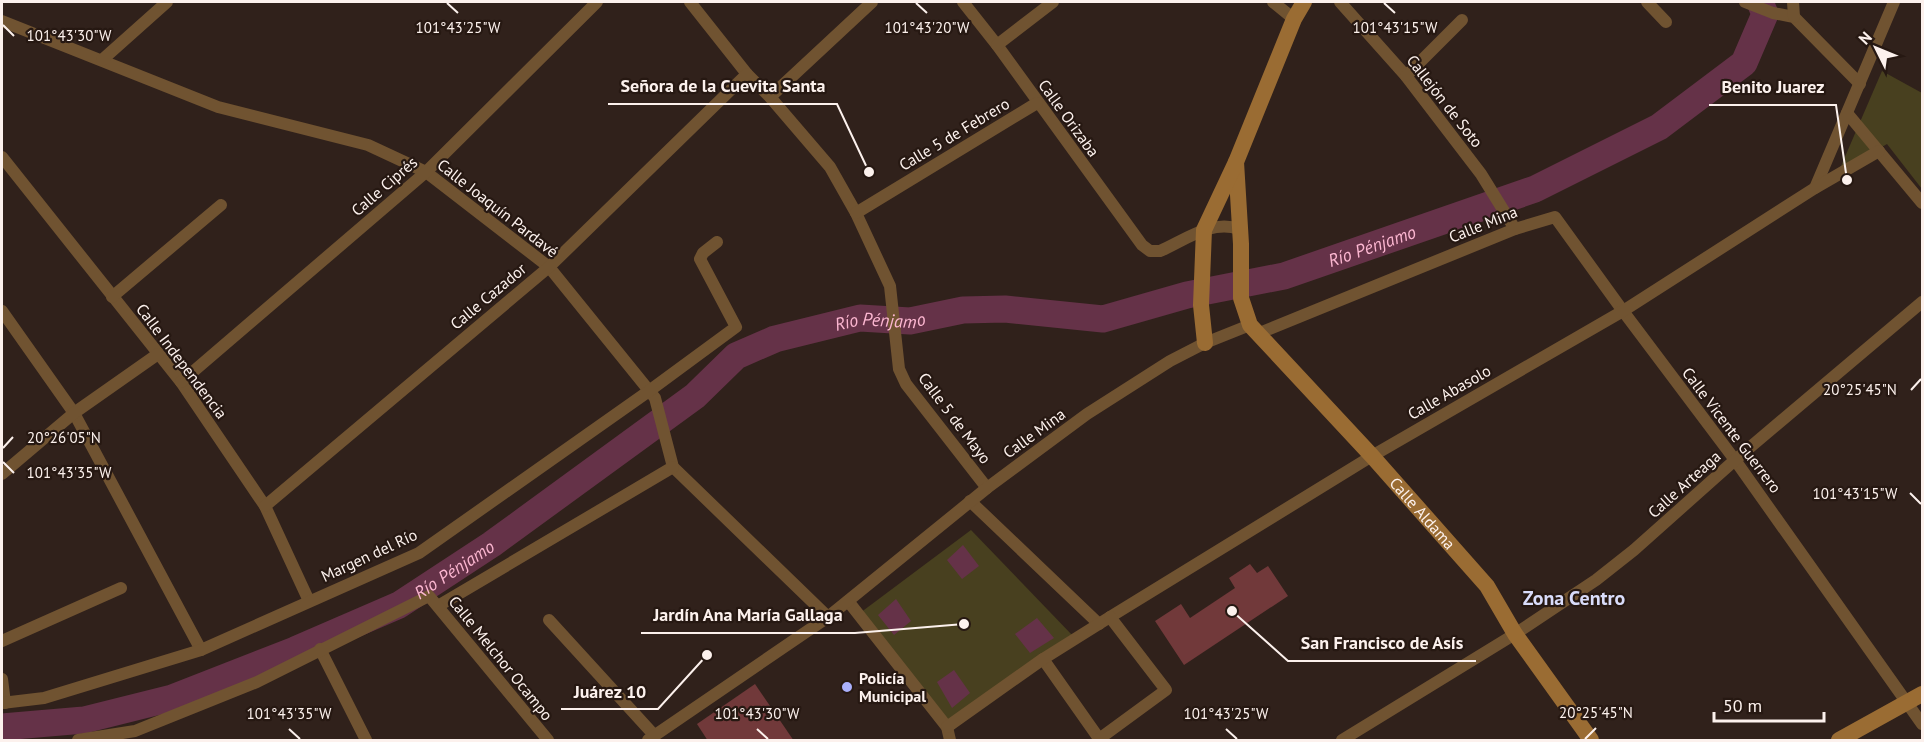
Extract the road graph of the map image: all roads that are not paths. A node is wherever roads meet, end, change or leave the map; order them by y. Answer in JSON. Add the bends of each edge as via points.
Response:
{"nodes":[{"id":1,"x":167,"y":2,"type":"edge"},
{"id":2,"x":597,"y":2,"type":"edge"},
{"id":3,"x":690,"y":2,"type":"edge"},
{"id":4,"x":872,"y":2,"type":"edge"},
{"id":5,"x":963,"y":2,"type":"edge"},
{"id":6,"x":1053,"y":2,"type":"edge"},
{"id":7,"x":1273,"y":2,"type":"edge"},
{"id":8,"x":1304,"y":2,"type":"edge"},
{"id":9,"x":1340,"y":2,"type":"edge"},
{"id":10,"x":1647,"y":2,"type":"edge"},
{"id":11,"x":1745,"y":2,"type":"edge"},
{"id":12,"x":1794,"y":2,"type":"edge"},
{"id":13,"x":1894,"y":2,"type":"edge"},
{"id":14,"x":1794,"y":17,"type":"junction"},
{"id":15,"x":1294,"y":18,"type":"junction"},
{"id":16,"x":1462,"y":20,"type":"dead end"},
{"id":17,"x":2,"y":21,"type":"edge"},
{"id":18,"x":1666,"y":22,"type":"dead end"},
{"id":19,"x":997,"y":45,"type":"junction"},
{"id":20,"x":102,"y":60,"type":"junction"},
{"id":21,"x":747,"y":74,"type":"junction"},
{"id":22,"x":1406,"y":76,"type":"junction"},
{"id":23,"x":1860,"y":84,"type":"junction"},
{"id":24,"x":770,"y":98,"type":"junction"},
{"id":25,"x":1037,"y":103,"type":"junction"},
{"id":26,"x":1847,"y":113,"type":"junction"},
{"id":27,"x":1879,"y":151,"type":"junction"},
{"id":28,"x":2,"y":157,"type":"edge"},
{"id":29,"x":1236,"y":162,"type":"junction"},
{"id":30,"x":426,"y":172,"type":"junction"},
{"id":31,"x":1815,"y":188,"type":"junction"},
{"id":32,"x":1923,"y":203,"type":"edge"},
{"id":33,"x":221,"y":205,"type":"dead end"},
{"id":34,"x":856,"y":213,"type":"junction"},
{"id":35,"x":1555,"y":217,"type":"joint"},
{"id":36,"x":1515,"y":229,"type":"junction"},
{"id":37,"x":1204,"y":230,"type":"junction"},
{"id":38,"x":1240,"y":237,"type":"junction"},
{"id":39,"x":717,"y":242,"type":"dead end"},
{"id":40,"x":549,"y":267,"type":"junction"},
{"id":41,"x":112,"y":297,"type":"junction"},
{"id":42,"x":1923,"y":302,"type":"edge"},
{"id":43,"x":2,"y":311,"type":"edge"},
{"id":44,"x":1623,"y":311,"type":"junction"},
{"id":45,"x":1253,"y":330,"type":"junction"},
{"id":46,"x":1204,"y":343,"type":"junction"},
{"id":47,"x":159,"y":354,"type":"junction"},
{"id":48,"x":181,"y":382,"type":"junction"},
{"id":49,"x":652,"y":394,"type":"junction"},
{"id":50,"x":74,"y":413,"type":"junction"},
{"id":51,"x":1372,"y":456,"type":"junction"},
{"id":52,"x":1735,"y":460,"type":"junction"},
{"id":53,"x":673,"y":467,"type":"junction"},
{"id":54,"x":2,"y":474,"type":"edge"},
{"id":55,"x":987,"y":488,"type":"junction"},
{"id":56,"x":970,"y":501,"type":"junction"},
{"id":57,"x":265,"y":506,"type":"junction"},
{"id":58,"x":121,"y":588,"type":"dead end"},
{"id":59,"x":309,"y":601,"type":"junction"},
{"id":60,"x":848,"y":601,"type":"junction"},
{"id":61,"x":438,"y":606,"type":"junction"},
{"id":62,"x":828,"y":617,"type":"junction"},
{"id":63,"x":549,"y":620,"type":"dead end"},
{"id":64,"x":1104,"y":621,"type":"junction"},
{"id":65,"x":1515,"y":634,"type":"junction"},
{"id":66,"x":2,"y":641,"type":"edge"},
{"id":67,"x":320,"y":649,"type":"junction"},
{"id":68,"x":201,"y":650,"type":"junction"},
{"id":69,"x":1043,"y":659,"type":"junction"},
{"id":70,"x":2,"y":679,"type":"edge"},
{"id":71,"x":1923,"y":694,"type":"edge"},
{"id":72,"x":3,"y":703,"type":"edge"},
{"id":73,"x":1908,"y":703,"type":"junction"},
{"id":74,"x":1923,"y":724,"type":"edge"},
{"id":75,"x":948,"y":737,"type":"edge"},
{"id":76,"x":651,"y":738,"type":"edge"},
{"id":77,"x":1100,"y":740,"type":"edge"},
{"id":78,"x":78,"y":741,"type":"edge"},
{"id":79,"x":366,"y":741,"type":"edge"},
{"id":80,"x":548,"y":741,"type":"edge"},
{"id":81,"x":1342,"y":741,"type":"edge"},
{"id":82,"x":1591,"y":741,"type":"edge"},
{"id":83,"x":1839,"y":741,"type":"edge"}],
"edges":[{"from":1,"to":20,"type":"street"},
{"from":2,"to":30,"type":"street","name":"Calle Ciprés"},
{"from":3,"to":21,"type":"street","name":"Calle 5 de Mayo"},
{"from":4,"to":24,"type":"street"},
{"from":5,"to":19,"type":"street","name":"Calle Orizaba"},
{"from":6,"to":19,"type":"street"},
{"from":7,"to":15,"type":"street"},
{"from":8,"to":15,"type":"street"},
{"from":9,"to":22,"type":"street","name":"Callejón de Soto"},
{"from":10,"to":18,"type":"street"},
{"from":11,"to":14,"type":"street"},
{"from":12,"to":14,"type":"street"},
{"from":13,"to":23,"type":"street"},
{"from":14,"to":23,"type":"street"},
{"from":15,"to":29,"type":"street"},
{"from":16,"to":22,"type":"street"},
{"from":17,"to":20,"type":"street","name":"Calle Joaquín Pardavé"},
{"from":19,"to":25,"type":"street","name":"Calle Orizaba"},
{"from":20,"to":30,"type":"street","name":"Calle Joaquín Pardavé","via":[[218,107],[368,144]]},
{"from":21,"to":24,"type":"street","name":"Calle 5 de Mayo"},
{"from":21,"to":40,"type":"street","name":"Calle Cazador"},
{"from":22,"to":36,"type":"street","name":"Callejón de Soto","via":[[1481,174]]},
{"from":23,"to":26,"type":"street"},
{"from":24,"to":34,"type":"street","name":"Calle 5 de Mayo","via":[[830,167]]},
{"from":25,"to":34,"type":"street","name":"Calle 5 de Febrero"},
{"from":25,"to":37,"type":"street","name":"Calle Orizaba","via":[[1142,245],[1150,251],[1160,251]]},
{"from":26,"to":27,"type":"street"},
{"from":26,"to":31,"type":"street"},
{"from":27,"to":31,"type":"street","name":"Calle Abasolo"},
{"from":27,"to":32,"type":"street"},
{"from":28,"to":41,"type":"street","name":"Calle Independencia"},
{"from":29,"to":37,"type":"street"},
{"from":29,"to":38,"type":"street","name":"Calle Aldama"},
{"from":30,"to":40,"type":"street","name":"Calle Joaquín Pardavé"},
{"from":30,"to":48,"type":"street","name":"Calle Ciprés"},
{"from":31,"to":44,"type":"street","name":"Calle Abasolo"},
{"from":33,"to":41,"type":"street"},
{"from":34,"to":55,"type":"street","name":"Calle 5 de Mayo","via":[[890,286],[899,369],[906,384]]},
{"from":35,"to":36,"type":"street","name":"Calle Mina"},
{"from":35,"to":44,"type":"street","name":"Calle Vicente Guerrero"},
{"from":36,"to":45,"type":"street","name":"Calle Mina"},
{"from":37,"to":38,"type":"street","via":[[1228,225]]},
{"from":37,"to":46,"type":"street"},
{"from":38,"to":45,"type":"street","name":"Calle Aldama","via":[[1241,298]]},
{"from":39,"to":49,"type":"street","name":"Margen del Río","via":[[700,259],[736,327]]},
{"from":40,"to":49,"type":"street","name":"Calle Joaquín Pardavé"},
{"from":40,"to":57,"type":"street","name":"Calle Cazador"},
{"from":41,"to":47,"type":"street","name":"Calle Independencia"},
{"from":42,"to":52,"type":"street","name":"Calle Arteaga"},
{"from":43,"to":50,"type":"street"},
{"from":44,"to":51,"type":"street","name":"Calle Abasolo"},
{"from":44,"to":52,"type":"street","name":"Calle Vicente Guerrero"},
{"from":45,"to":46,"type":"street","name":"Calle Mina"},
{"from":45,"to":51,"type":"street","name":"Calle Aldama"},
{"from":46,"to":55,"type":"street","name":"Calle Mina","via":[[1087,414]]},
{"from":47,"to":48,"type":"street","name":"Calle Independencia"},
{"from":47,"to":50,"type":"street"},
{"from":48,"to":57,"type":"street","name":"Calle Independencia"},
{"from":49,"to":53,"type":"street","name":"Calle Joaquín Pardavé"},
{"from":49,"to":59,"type":"street","name":"Margen del Río","via":[[419,553]]},
{"from":50,"to":54,"type":"street"},
{"from":50,"to":68,"type":"street"},
{"from":51,"to":64,"type":"street","name":"Calle Abasolo"},
{"from":51,"to":65,"type":"street","name":"Calle Aldama","via":[[1487,586]]},
{"from":52,"to":65,"type":"street","name":"Calle Arteaga","via":[[1634,550]]},
{"from":52,"to":73,"type":"street","name":"Calle Vicente Guerrero"},
{"from":53,"to":61,"type":"street"},
{"from":53,"to":62,"type":"street"},
{"from":55,"to":56,"type":"street","name":"Calle Mina"},
{"from":56,"to":60,"type":"street","name":"Calle Mina"},
{"from":56,"to":64,"type":"street"},
{"from":57,"to":59,"type":"street","name":"Calle Independencia"},
{"from":58,"to":66,"type":"street"},
{"from":59,"to":68,"type":"street","name":"Margen del Río"},
{"from":60,"to":62,"type":"street","name":"Calle Mina"},
{"from":60,"to":75,"type":"street"},
{"from":61,"to":67,"type":"street","name":"Calle Melchor Ocampo","via":[[429,596]]},
{"from":61,"to":80,"type":"street","name":"Calle Melchor Ocampo"},
{"from":62,"to":76,"type":"street","name":"Calle Mina"},
{"from":63,"to":76,"type":"street"},
{"from":64,"to":69,"type":"street","name":"Calle Abasolo"},
{"from":64,"to":77,"type":"street","via":[[1166,690]]},
{"from":65,"to":81,"type":"street","name":"Calle Arteaga"},
{"from":65,"to":82,"type":"street","name":"Calle Aldama"},
{"from":67,"to":78,"type":"street","via":[[257,682],[135,731]]},
{"from":67,"to":79,"type":"street"},
{"from":68,"to":72,"type":"street","name":"Margen del Río","via":[[44,698]]},
{"from":69,"to":75,"type":"street","name":"Calle Abasolo"},
{"from":69,"to":77,"type":"street"},
{"from":70,"to":72,"type":"street"},
{"from":71,"to":73,"type":"street"},
{"from":73,"to":74,"type":"street","name":"Calle Vicente Guerrero"},
{"from":73,"to":83,"type":"street"}]}
